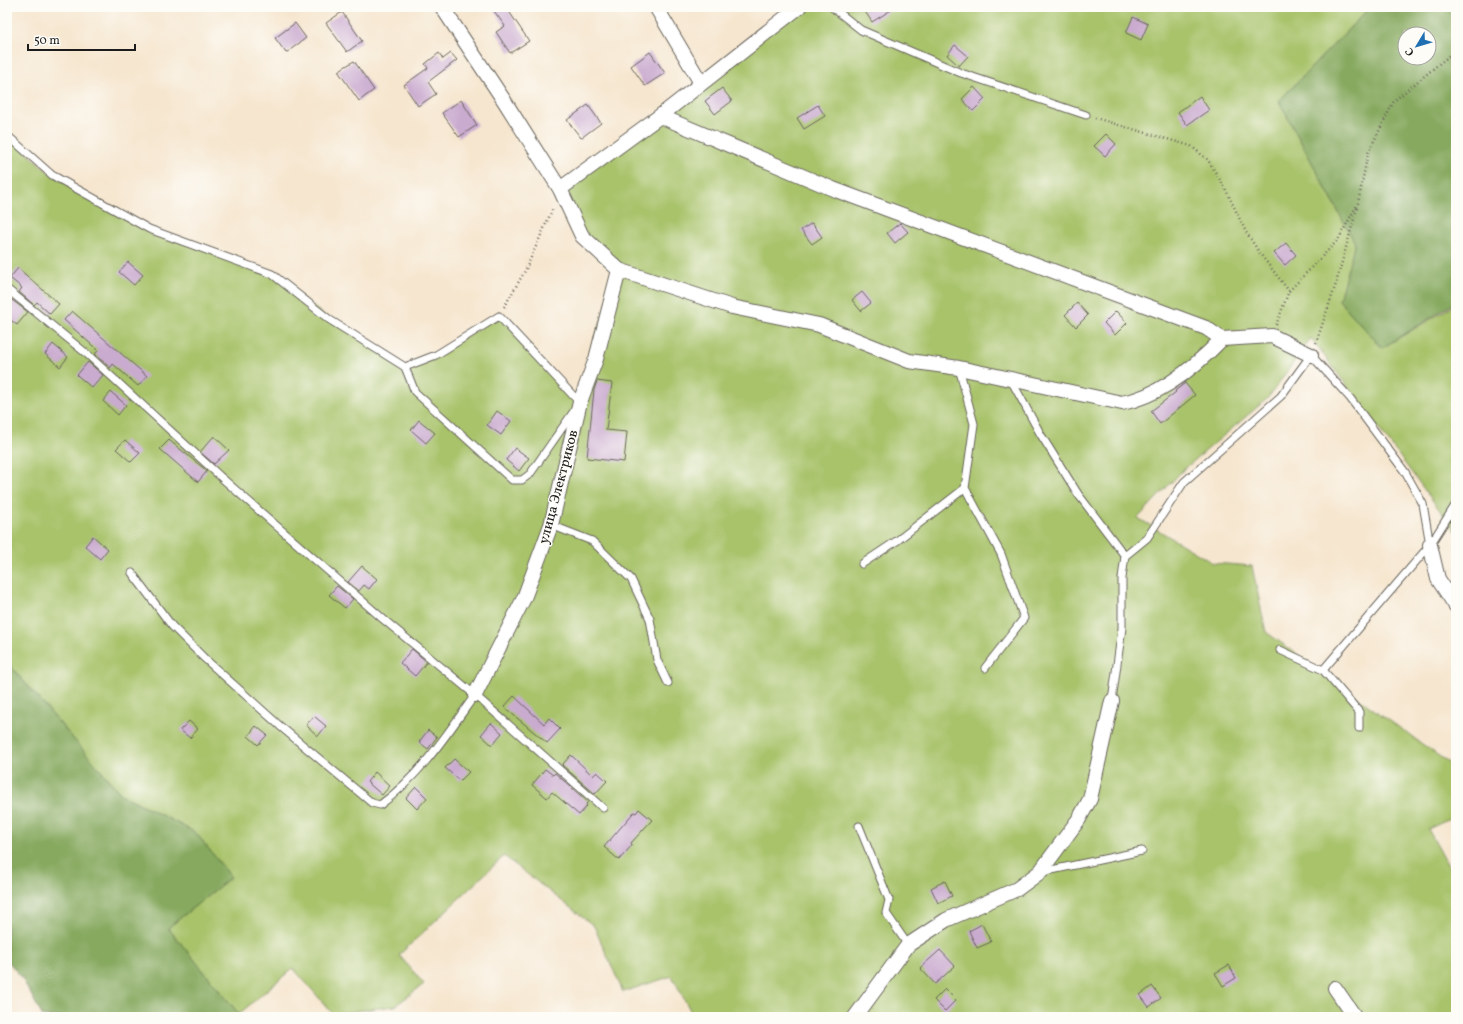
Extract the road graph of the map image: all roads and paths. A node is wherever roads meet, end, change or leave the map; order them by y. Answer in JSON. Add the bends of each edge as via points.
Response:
{"nodes":[{"id":1,"x":442,"y":7,"type":"edge"},
{"id":2,"x":656,"y":7,"type":"edge"},
{"id":3,"x":799,"y":7,"type":"edge"},
{"id":4,"x":832,"y":7,"type":"edge"},
{"id":5,"x":1456,"y":50,"type":"edge"},
{"id":6,"x":701,"y":83,"type":"junction"},
{"id":7,"x":1086,"y":115,"type":"joint"},
{"id":8,"x":660,"y":116,"type":"junction"},
{"id":9,"x":7,"y":135,"type":"edge"},
{"id":10,"x":560,"y":189,"type":"junction"},
{"id":11,"x":1358,"y":203,"type":"junction"},
{"id":12,"x":619,"y":270,"type":"junction"},
{"id":13,"x":7,"y":289,"type":"edge"},
{"id":14,"x":1289,"y":291,"type":"junction"},
{"id":15,"x":499,"y":316,"type":"junction"},
{"id":16,"x":1272,"y":336,"type":"junction"},
{"id":17,"x":1222,"y":339,"type":"junction"},
{"id":18,"x":1311,"y":354,"type":"junction"},
{"id":19,"x":404,"y":367,"type":"junction"},
{"id":20,"x":959,"y":368,"type":"junction"},
{"id":21,"x":1011,"y":379,"type":"junction"},
{"id":22,"x":580,"y":402,"type":"junction"},
{"id":23,"x":965,"y":488,"type":"junction"},
{"id":24,"x":1456,"y":504,"type":"edge"},
{"id":25,"x":551,"y":525,"type":"junction"},
{"id":26,"x":1430,"y":545,"type":"junction"},
{"id":27,"x":1125,"y":556,"type":"junction"},
{"id":28,"x":862,"y":564,"type":"dead end"},
{"id":29,"x":132,"y":573,"type":"dead end"},
{"id":30,"x":1456,"y":606,"type":"edge"},
{"id":31,"x":1280,"y":650,"type":"dead end"},
{"id":32,"x":985,"y":668,"type":"dead end"},
{"id":33,"x":1323,"y":670,"type":"junction"},
{"id":34,"x":668,"y":683,"type":"dead end"},
{"id":35,"x":475,"y":695,"type":"junction"},
{"id":36,"x":1112,"y":701,"type":"joint"},
{"id":37,"x":1359,"y":728,"type":"dead end"},
{"id":38,"x":603,"y":808,"type":"dead end"},
{"id":39,"x":859,"y":826,"type":"dead end"},
{"id":40,"x":1142,"y":851,"type":"dead end"},
{"id":41,"x":1040,"y":872,"type":"junction"},
{"id":42,"x":908,"y":945,"type":"junction"},
{"id":43,"x":1335,"y":988,"type":"dead end"},
{"id":44,"x":855,"y":1017,"type":"edge"},
{"id":45,"x":1355,"y":1017,"type":"edge"}],
"edges":[{"from":1,"to":10,"type":"street"},
{"from":2,"to":6,"type":"street"},
{"from":3,"to":6,"type":"street"},
{"from":4,"to":7,"type":"lane","via":[[861,30],[961,73]]},
{"from":5,"to":11,"type":"path","via":[[1394,101],[1368,153]]},
{"from":6,"to":8,"type":"street"},
{"from":7,"to":14,"type":"path","via":[[1191,146],[1208,160],[1246,232]]},
{"from":8,"to":10,"type":"street"},
{"from":8,"to":17,"type":"street","via":[[833,189],[1206,328]]},
{"from":9,"to":19,"type":"lane","via":[[52,175],[149,229],[272,274],[330,320]]},
{"from":10,"to":12,"type":"street","via":[[582,236]]},
{"from":10,"to":15,"type":"path","via":[[525,271]]},
{"from":11,"to":14,"type":"path","via":[[1338,240]]},
{"from":11,"to":18,"type":"path","via":[[1335,287]]},
{"from":12,"to":20,"type":"street","via":[[732,307],[819,325],[908,361]]},
{"from":12,"to":22,"type":"street","name":"улица Электриков","via":[[596,359]]},
{"from":13,"to":35,"type":"lane","via":[[87,354],[383,619]]},
{"from":14,"to":16,"type":"path"},
{"from":15,"to":19,"type":"lane","via":[[436,355]]},
{"from":15,"to":22,"type":"lane"},
{"from":16,"to":17,"type":"street"},
{"from":16,"to":18,"type":"street"},
{"from":17,"to":21,"type":"street","via":[[1203,359],[1152,394],[1122,404]]},
{"from":18,"to":26,"type":"lane","via":[[1350,398],[1405,472],[1423,504]]},
{"from":18,"to":27,"type":"lane","via":[[1281,396],[1184,482],[1147,538]]},
{"from":19,"to":22,"type":"lane","via":[[415,392],[512,480],[522,480],[530,474]]},
{"from":20,"to":21,"type":"street"},
{"from":20,"to":23,"type":"lane","via":[[974,424]]},
{"from":21,"to":27,"type":"lane","via":[[1078,494]]},
{"from":22,"to":25,"type":"street","name":"улица Электриков"},
{"from":23,"to":28,"type":"lane","via":[[898,540]]},
{"from":23,"to":32,"type":"lane","via":[[1001,554],[1024,618]]},
{"from":24,"to":26,"type":"lane"},
{"from":25,"to":34,"type":"lane","via":[[592,541],[631,579],[650,619],[657,660]]},
{"from":25,"to":35,"type":"street","name":"улица Электриков","via":[[524,598]]},
{"from":26,"to":30,"type":"street","via":[[1438,579]]},
{"from":26,"to":33,"type":"lane"},
{"from":27,"to":36,"type":"lane","via":[[1122,578],[1122,628]]},
{"from":29,"to":35,"type":"lane","via":[[172,626],[204,658],[372,803],[380,805],[397,793],[434,752]]},
{"from":31,"to":33,"type":"lane"},
{"from":33,"to":37,"type":"lane","via":[[1359,712]]},
{"from":35,"to":38,"type":"lane"},
{"from":36,"to":41,"type":"street","via":[[1090,799],[1079,819]]},
{"from":39,"to":42,"type":"lane","via":[[889,900],[886,913]]},
{"from":40,"to":41,"type":"lane"},
{"from":41,"to":42,"type":"street","via":[[1017,889],[946,920]]},
{"from":42,"to":44,"type":"street"},
{"from":43,"to":45,"type":"street"}]}
